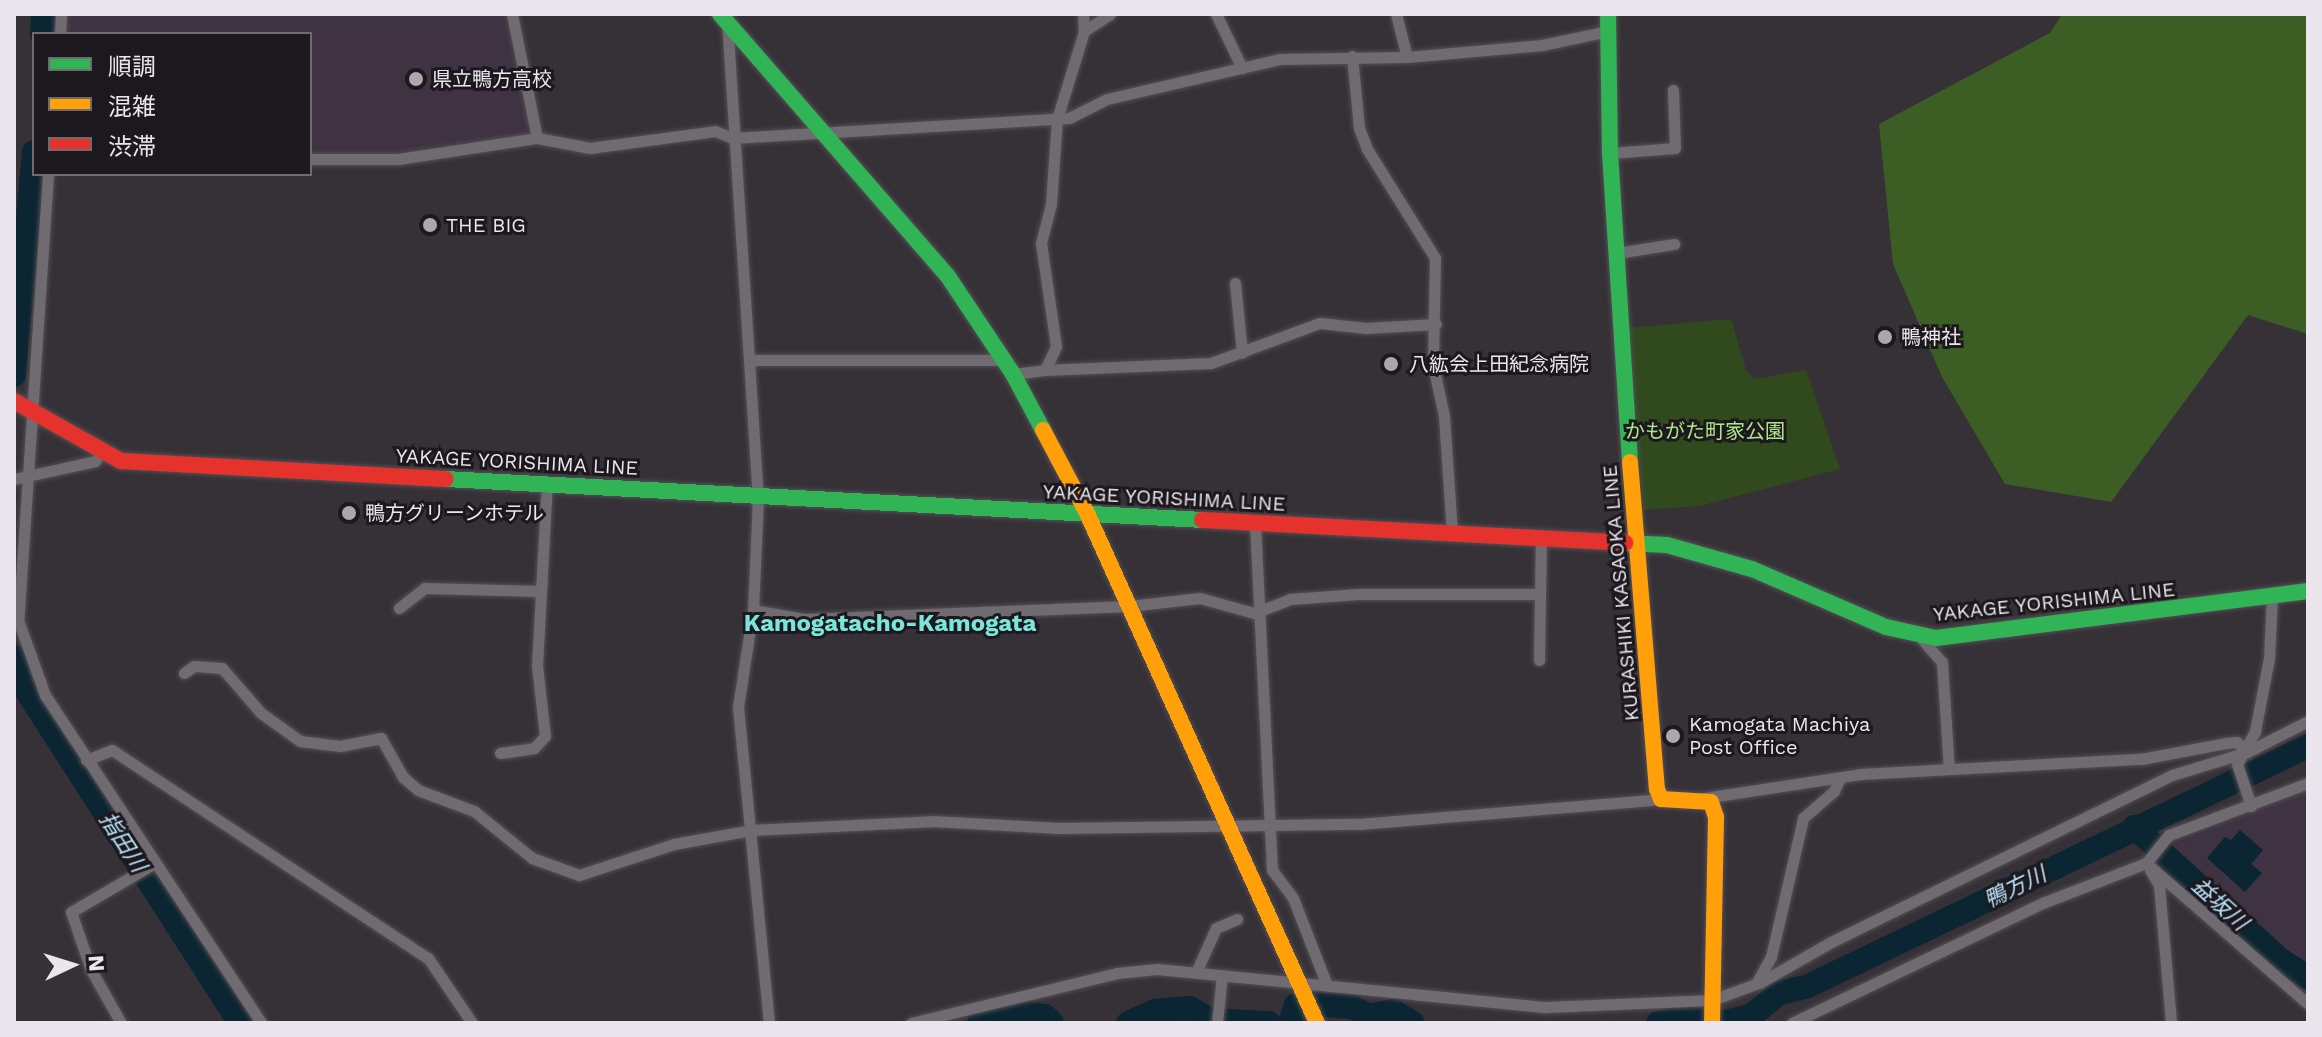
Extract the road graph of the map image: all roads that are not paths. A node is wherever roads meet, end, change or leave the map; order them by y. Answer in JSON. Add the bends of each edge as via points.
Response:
{"nodes":[{"id":1,"x":512,"y":14,"type":"edge"},
{"id":2,"x":1083,"y":14,"type":"edge"},
{"id":3,"x":1110,"y":14,"type":"edge"},
{"id":4,"x":1216,"y":14,"type":"edge"},
{"id":5,"x":1396,"y":14,"type":"edge"},
{"id":6,"x":724,"y":16,"type":"edge"},
{"id":7,"x":1608,"y":22,"type":"edge"},
{"id":8,"x":1084,"y":31,"type":"junction"},
{"id":9,"x":1352,"y":56,"type":"junction"},
{"id":10,"x":1407,"y":57,"type":"junction"},
{"id":11,"x":1242,"y":68,"type":"junction"},
{"id":12,"x":1673,"y":90,"type":"dead end"},
{"id":13,"x":1057,"y":119,"type":"junction"},
{"id":14,"x":821,"y":130,"type":"junction"},
{"id":15,"x":537,"y":138,"type":"junction"},
{"id":16,"x":732,"y":138,"type":"junction"},
{"id":17,"x":1610,"y":153,"type":"junction"},
{"id":18,"x":312,"y":159,"type":"edge"},
{"id":19,"x":48,"y":176,"type":"edge"},
{"id":20,"x":1674,"y":244,"type":"dead end"},
{"id":21,"x":1617,"y":253,"type":"junction"},
{"id":22,"x":1235,"y":283,"type":"dead end"},
{"id":23,"x":1436,"y":324,"type":"junction"},
{"id":24,"x":1242,"y":353,"type":"junction"},
{"id":25,"x":751,"y":360,"type":"junction"},
{"id":26,"x":1009,"y":367,"type":"junction"},
{"id":27,"x":1045,"y":370,"type":"junction"},
{"id":28,"x":14,"y":401,"type":"edge"},
{"id":29,"x":32,"y":413,"type":"junction"},
{"id":30,"x":101,"y":453,"type":"junction"},
{"id":31,"x":22,"y":477,"type":"edge"},
{"id":32,"x":547,"y":483,"type":"junction"},
{"id":33,"x":758,"y":497,"type":"junction"},
{"id":34,"x":1087,"y":513,"type":"junction"},
{"id":35,"x":1255,"y":523,"type":"junction"},
{"id":36,"x":1452,"y":532,"type":"junction"},
{"id":37,"x":1541,"y":537,"type":"junction"},
{"id":38,"x":1638,"y":543,"type":"junction"},
{"id":39,"x":540,"y":591,"type":"junction"},
{"id":40,"x":2308,"y":591,"type":"edge"},
{"id":41,"x":1540,"y":594,"type":"junction"},
{"id":42,"x":2272,"y":596,"type":"junction"},
{"id":43,"x":1129,"y":606,"type":"junction"},
{"id":44,"x":399,"y":608,"type":"dead end"},
{"id":45,"x":753,"y":610,"type":"junction"},
{"id":46,"x":1260,"y":612,"type":"junction"},
{"id":47,"x":1920,"y":636,"type":"junction"},
{"id":48,"x":1539,"y":660,"type":"dead end"},
{"id":49,"x":184,"y":673,"type":"dead end"},
{"id":50,"x":2308,"y":721,"type":"edge"},
{"id":51,"x":2247,"y":752,"type":"junction"},
{"id":52,"x":500,"y":753,"type":"dead end"},
{"id":53,"x":86,"y":760,"type":"junction"},
{"id":54,"x":1949,"y":769,"type":"junction"},
{"id":55,"x":1840,"y":778,"type":"junction"},
{"id":56,"x":2308,"y":783,"type":"edge"},
{"id":57,"x":1701,"y":798,"type":"junction"},
{"id":58,"x":1661,"y":799,"type":"junction"},
{"id":59,"x":2250,"y":801,"type":"junction"},
{"id":60,"x":1269,"y":821,"type":"junction"},
{"id":61,"x":1227,"y":823,"type":"junction"},
{"id":62,"x":751,"y":830,"type":"junction"},
{"id":63,"x":2146,"y":862,"type":"junction"},
{"id":64,"x":153,"y":864,"type":"junction"},
{"id":65,"x":1237,"y":919,"type":"dead end"},
{"id":66,"x":1197,"y":970,"type":"junction"},
{"id":67,"x":1222,"y":975,"type":"junction"},
{"id":68,"x":1298,"y":983,"type":"junction"},
{"id":69,"x":1756,"y":984,"type":"junction"},
{"id":70,"x":1327,"y":985,"type":"junction"},
{"id":71,"x":1712,"y":1000,"type":"junction"},
{"id":72,"x":2308,"y":1004,"type":"edge"},
{"id":73,"x":121,"y":1023,"type":"edge"},
{"id":74,"x":261,"y":1023,"type":"edge"},
{"id":75,"x":472,"y":1023,"type":"edge"},
{"id":76,"x":769,"y":1023,"type":"edge"},
{"id":77,"x":911,"y":1023,"type":"edge"},
{"id":78,"x":1217,"y":1023,"type":"edge"},
{"id":79,"x":1317,"y":1023,"type":"edge"},
{"id":80,"x":1712,"y":1023,"type":"edge"},
{"id":81,"x":1792,"y":1023,"type":"edge"},
{"id":82,"x":2171,"y":1023,"type":"edge"}],
"edges":[{"from":1,"to":15,"type":"street"},
{"from":2,"to":8,"type":"street"},
{"from":3,"to":8,"type":"street"},
{"from":4,"to":11,"type":"street"},
{"from":5,"to":10,"type":"street"},
{"from":6,"to":14,"type":"main road"},
{"from":6,"to":16,"type":"street"},
{"from":7,"to":10,"type":"street","via":[[1542,45]]},
{"from":7,"to":17,"type":"main road","name":"KURASHIKI KASAOKA LINE"},
{"from":8,"to":13,"type":"street"},
{"from":9,"to":10,"type":"street"},
{"from":9,"to":11,"type":"street","via":[[1280,59]]},
{"from":9,"to":23,"type":"street","via":[[1359,128],[1367,149],[1435,258]]},
{"from":11,"to":13,"type":"street","via":[[1107,99]]},
{"from":12,"to":17,"type":"street","via":[[1675,148]]},
{"from":13,"to":14,"type":"street","via":[[929,130]]},
{"from":13,"to":27,"type":"street","via":[[1051,204],[1041,243],[1056,321],[1056,346]]},
{"from":14,"to":16,"type":"street"},
{"from":14,"to":26,"type":"main road","via":[[947,275]]},
{"from":15,"to":16,"type":"street","via":[[590,148],[715,131]]},
{"from":15,"to":18,"type":"street","via":[[398,159]]},
{"from":16,"to":25,"type":"street"},
{"from":17,"to":21,"type":"main road","name":"KURASHIKI KASAOKA LINE"},
{"from":19,"to":29,"type":"street"},
{"from":20,"to":21,"type":"street"},
{"from":21,"to":38,"type":"main road","name":"KURASHIKI KASAOKA LINE"},
{"from":22,"to":24,"type":"street"},
{"from":23,"to":24,"type":"street","via":[[1366,328],[1320,323]]},
{"from":23,"to":36,"type":"street","via":[[1433,365],[1444,416]]},
{"from":24,"to":27,"type":"street","via":[[1211,363]]},
{"from":25,"to":26,"type":"street"},
{"from":25,"to":33,"type":"street"},
{"from":26,"to":27,"type":"street"},
{"from":26,"to":34,"type":"main road"},
{"from":28,"to":29,"type":"main road","name":"YAKAGE YORISHIMA LINE"},
{"from":29,"to":30,"type":"main road","name":"YAKAGE YORISHIMA LINE"},
{"from":29,"to":31,"type":"street"},
{"from":30,"to":31,"type":"street","via":[[95,461]]},
{"from":30,"to":32,"type":"main road","name":"YAKAGE YORISHIMA LINE","via":[[121,461]]},
{"from":31,"to":53,"type":"street","via":[[18,620],[45,695]]},
{"from":32,"to":33,"type":"main road","name":"YAKAGE YORISHIMA LINE"},
{"from":32,"to":39,"type":"street"},
{"from":33,"to":34,"type":"main road","name":"YAKAGE YORISHIMA LINE"},
{"from":33,"to":45,"type":"street"},
{"from":34,"to":35,"type":"main road","name":"YAKAGE YORISHIMA LINE"},
{"from":34,"to":43,"type":"main road"},
{"from":35,"to":36,"type":"main road","name":"YAKAGE YORISHIMA LINE"},
{"from":35,"to":46,"type":"street"},
{"from":36,"to":37,"type":"main road","name":"YAKAGE YORISHIMA LINE"},
{"from":37,"to":38,"type":"main road","name":"YAKAGE YORISHIMA LINE"},
{"from":37,"to":41,"type":"street"},
{"from":38,"to":47,"type":"main road","name":"YAKAGE YORISHIMA LINE","via":[[1718,557],[1886,627]]},
{"from":38,"to":58,"type":"main road","name":"KURASHIKI KASAOKA LINE"},
{"from":39,"to":44,"type":"street","via":[[425,588]]},
{"from":39,"to":52,"type":"street","via":[[537,666],[545,736],[534,748]]},
{"from":40,"to":42,"type":"main road","name":"YAKAGE YORISHIMA LINE"},
{"from":41,"to":46,"type":"street","via":[[1358,594],[1290,599]]},
{"from":41,"to":48,"type":"street"},
{"from":42,"to":47,"type":"main road","name":"YAKAGE YORISHIMA LINE","via":[[1966,636]]},
{"from":42,"to":51,"type":"street","via":[[2269,658]]},
{"from":43,"to":45,"type":"street","via":[[804,619]]},
{"from":43,"to":46,"type":"street","via":[[1200,598]]},
{"from":43,"to":61,"type":"main road"},
{"from":45,"to":62,"type":"street","via":[[738,707]]},
{"from":46,"to":60,"type":"street"},
{"from":47,"to":54,"type":"street","via":[[1942,662]]},
{"from":49,"to":62,"type":"street","via":[[194,666],[222,668],[261,713],[300,741],[340,746],[381,738],[403,777],[418,790],[474,811],[532,858],[579,875],[674,844]]},
{"from":50,"to":51,"type":"street"},
{"from":51,"to":54,"type":"street","via":[[2237,742],[2095,764]]},
{"from":51,"to":59,"type":"street","via":[[2237,764]]},
{"from":51,"to":69,"type":"street","via":[[2172,775]]},
{"from":53,"to":64,"type":"street"},
{"from":53,"to":75,"type":"street","via":[[112,750],[428,958]]},
{"from":54,"to":55,"type":"street"},
{"from":55,"to":57,"type":"street"},
{"from":55,"to":69,"type":"street","via":[[1834,791],[1803,818],[1771,957]]},
{"from":56,"to":59,"type":"street"},
{"from":57,"to":58,"type":"main road"},
{"from":57,"to":71,"type":"main road","via":[[1711,802],[1716,817]]},
{"from":58,"to":60,"type":"street","via":[[1430,821]]},
{"from":59,"to":63,"type":"street","via":[[2169,835]]},
{"from":60,"to":61,"type":"street"},
{"from":60,"to":70,"type":"street","via":[[1272,870],[1293,898]]},
{"from":61,"to":62,"type":"street","via":[[1059,828],[932,821]]},
{"from":61,"to":68,"type":"main road"},
{"from":62,"to":76,"type":"street"},
{"from":63,"to":72,"type":"street"},
{"from":63,"to":81,"type":"street","via":[[2045,902]]},
{"from":63,"to":82,"type":"street","via":[[2159,885]]},
{"from":64,"to":73,"type":"street","via":[[71,912],[91,970]]},
{"from":64,"to":74,"type":"street"},
{"from":65,"to":66,"type":"street","via":[[1216,928]]},
{"from":66,"to":67,"type":"street"},
{"from":66,"to":77,"type":"street","via":[[1117,973]]},
{"from":67,"to":68,"type":"street"},
{"from":67,"to":78,"type":"street"},
{"from":68,"to":70,"type":"street"},
{"from":68,"to":79,"type":"main road"},
{"from":69,"to":71,"type":"street"},
{"from":70,"to":71,"type":"street","via":[[1546,1007]]},
{"from":71,"to":80,"type":"main road"}]}
